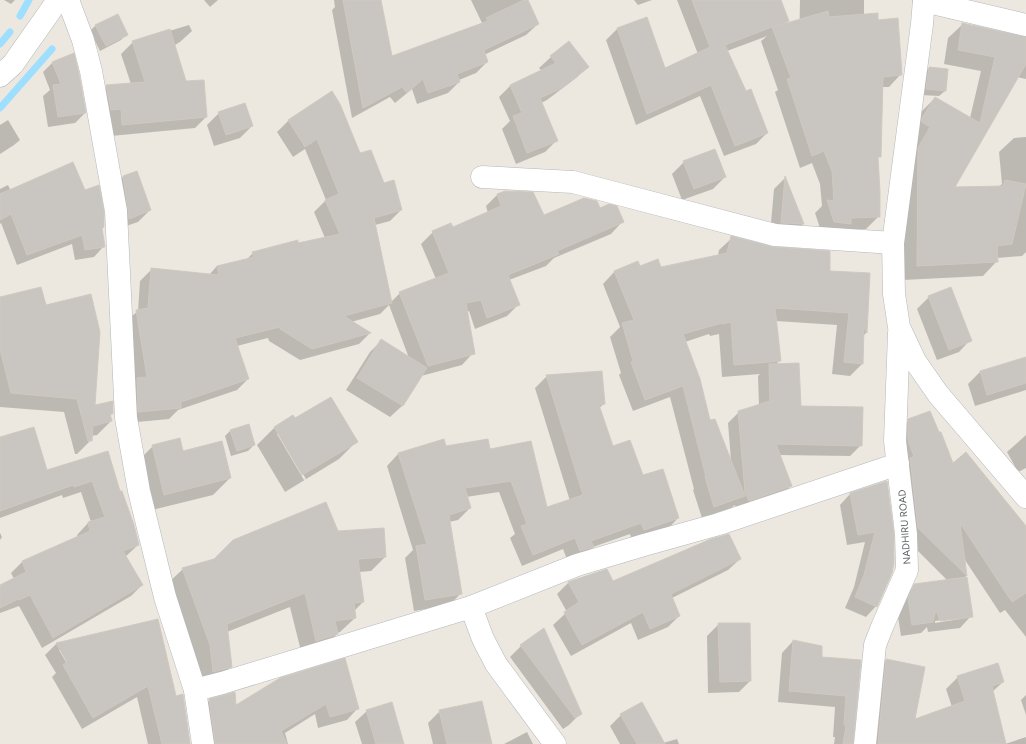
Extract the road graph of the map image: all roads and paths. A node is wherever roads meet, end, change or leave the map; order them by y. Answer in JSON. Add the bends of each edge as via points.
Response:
{"nodes":[{"id":1,"x":58,"y":0,"type":"edge"},
{"id":2,"x":68,"y":0,"type":"edge"},
{"id":3,"x":924,"y":0,"type":"edge"},
{"id":4,"x":1026,"y":25,"type":"edge"},
{"id":5,"x":0,"y":76,"type":"edge"},
{"id":6,"x":482,"y":177,"type":"dead end"},
{"id":7,"x":893,"y":243,"type":"junction"},
{"id":8,"x":899,"y":327,"type":"junction"},
{"id":9,"x":898,"y":464,"type":"junction"},
{"id":10,"x":1026,"y":497,"type":"edge"},
{"id":11,"x":471,"y":607,"type":"junction"},
{"id":12,"x":195,"y":690,"type":"junction"},
{"id":13,"x":203,"y":744,"type":"edge"},
{"id":14,"x":555,"y":744,"type":"edge"},
{"id":15,"x":864,"y":744,"type":"edge"}],
"edges":[{"from":1,"to":5,"type":"street","via":[[13,64]]},
{"from":2,"to":12,"type":"street","via":[[91,71],[116,211],[126,418],[139,491],[165,597]]},
{"from":3,"to":4,"type":"street"},
{"from":3,"to":7,"type":"street"},
{"from":6,"to":7,"type":"street","via":[[573,182],[775,235]]},
{"from":7,"to":8,"type":"street","via":[[894,294]]},
{"from":8,"to":9,"type":"street","name":"NADHIRU ROAD","via":[[895,441]]},
{"from":8,"to":10,"type":"street","via":[[914,361],[938,394]]},
{"from":9,"to":11,"type":"street","via":[[719,524],[577,565]]},
{"from":9,"to":15,"type":"street","name":"NADHIRU ROAD","via":[[906,534],[907,570],[875,645]]},
{"from":11,"to":12,"type":"street"},
{"from":11,"to":14,"type":"street","via":[[496,664]]},
{"from":12,"to":13,"type":"street"}]}
